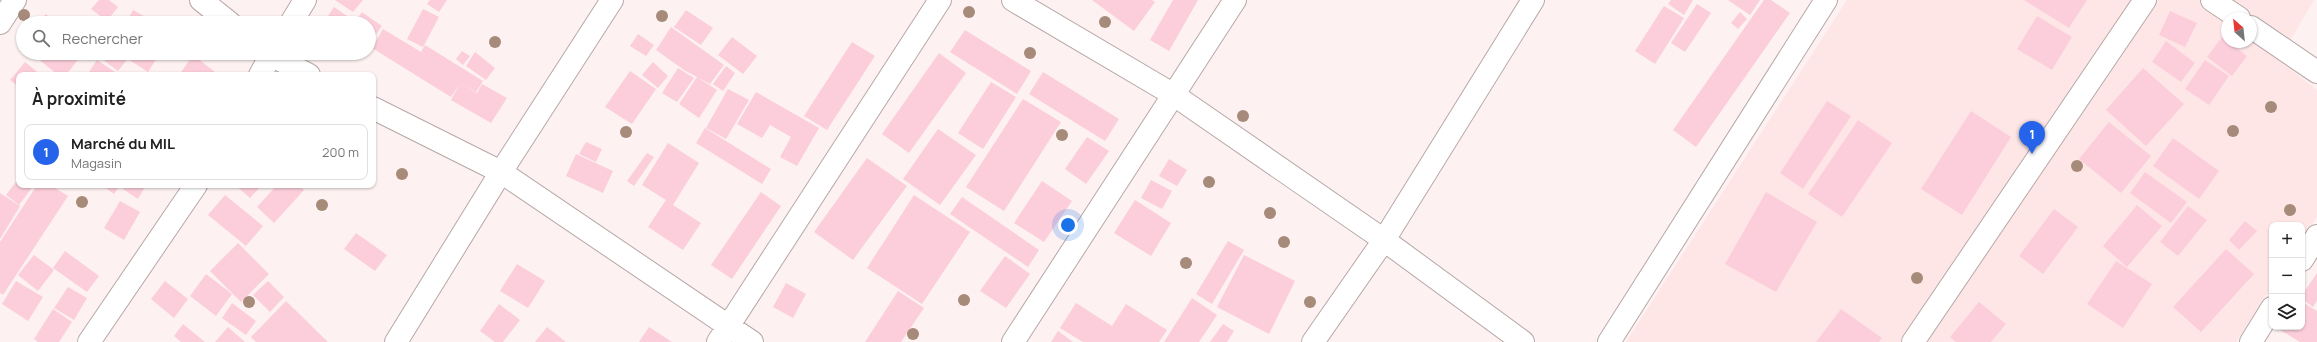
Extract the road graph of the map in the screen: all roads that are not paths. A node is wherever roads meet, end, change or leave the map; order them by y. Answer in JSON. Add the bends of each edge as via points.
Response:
{"nodes":[{"id":1,"x":15,"y":0,"type":"edge"},
{"id":2,"x":201,"y":0,"type":"edge"},
{"id":3,"x":305,"y":0,"type":"edge"},
{"id":4,"x":612,"y":0,"type":"edge"},
{"id":5,"x":940,"y":0,"type":"edge"},
{"id":6,"x":1013,"y":0,"type":"edge"},
{"id":7,"x":1235,"y":0,"type":"edge"},
{"id":8,"x":1533,"y":0,"type":"edge"},
{"id":9,"x":1826,"y":0,"type":"edge"},
{"id":10,"x":2144,"y":0,"type":"edge"},
{"id":11,"x":2212,"y":0,"type":"edge"},
{"id":12,"x":2229,"y":12,"type":"edge"},
{"id":13,"x":221,"y":16,"type":"edge"},
{"id":14,"x":295,"y":16,"type":"edge"},
{"id":15,"x":0,"y":23,"type":"edge"},
{"id":16,"x":2257,"y":30,"type":"edge"},
{"id":17,"x":267,"y":60,"type":"edge"},
{"id":18,"x":281,"y":60,"type":"edge"},
{"id":19,"x":261,"y":72,"type":"edge"},
{"id":20,"x":303,"y":72,"type":"edge"},
{"id":21,"x":2317,"y":72,"type":"edge"},
{"id":22,"x":1174,"y":95,"type":"junction"},
{"id":23,"x":376,"y":110,"type":"edge"},
{"id":24,"x":501,"y":172,"type":"junction"},
{"id":25,"x":194,"y":188,"type":"edge"},
{"id":26,"x":2317,"y":236,"type":"edge"},
{"id":27,"x":1384,"y":240,"type":"junction"},
{"id":28,"x":2303,"y":258,"type":"edge"},
{"id":29,"x":2269,"y":313,"type":"edge"},
{"id":30,"x":723,"y":334,"type":"edge"},
{"id":31,"x":89,"y":342,"type":"edge"},
{"id":32,"x":396,"y":342,"type":"edge"},
{"id":33,"x":752,"y":342,"type":"edge"},
{"id":34,"x":1013,"y":342,"type":"edge"},
{"id":35,"x":1314,"y":342,"type":"edge"},
{"id":36,"x":1523,"y":342,"type":"edge"},
{"id":37,"x":1609,"y":342,"type":"edge"},
{"id":38,"x":1913,"y":342,"type":"edge"},
{"id":39,"x":2251,"y":342,"type":"edge"}],
"edges":[{"from":1,"to":15,"type":"street"},
{"from":2,"to":13,"type":"street"},
{"from":3,"to":14,"type":"street"},
{"from":4,"to":24,"type":"street"},
{"from":5,"to":30,"type":"street"},
{"from":6,"to":22,"type":"street"},
{"from":7,"to":22,"type":"street"},
{"from":8,"to":27,"type":"street"},
{"from":9,"to":37,"type":"street"},
{"from":10,"to":38,"type":"street"},
{"from":11,"to":12,"type":"street"},
{"from":16,"to":21,"type":"street"},
{"from":17,"to":19,"type":"street"},
{"from":18,"to":20,"type":"street"},
{"from":22,"to":27,"type":"street"},
{"from":22,"to":34,"type":"street"},
{"from":23,"to":24,"type":"street"},
{"from":24,"to":30,"type":"street"},
{"from":24,"to":32,"type":"street"},
{"from":25,"to":31,"type":"street"},
{"from":26,"to":28,"type":"street"},
{"from":27,"to":35,"type":"street"},
{"from":27,"to":36,"type":"street"},
{"from":29,"to":39,"type":"street"},
{"from":30,"to":33,"type":"street"}]}
